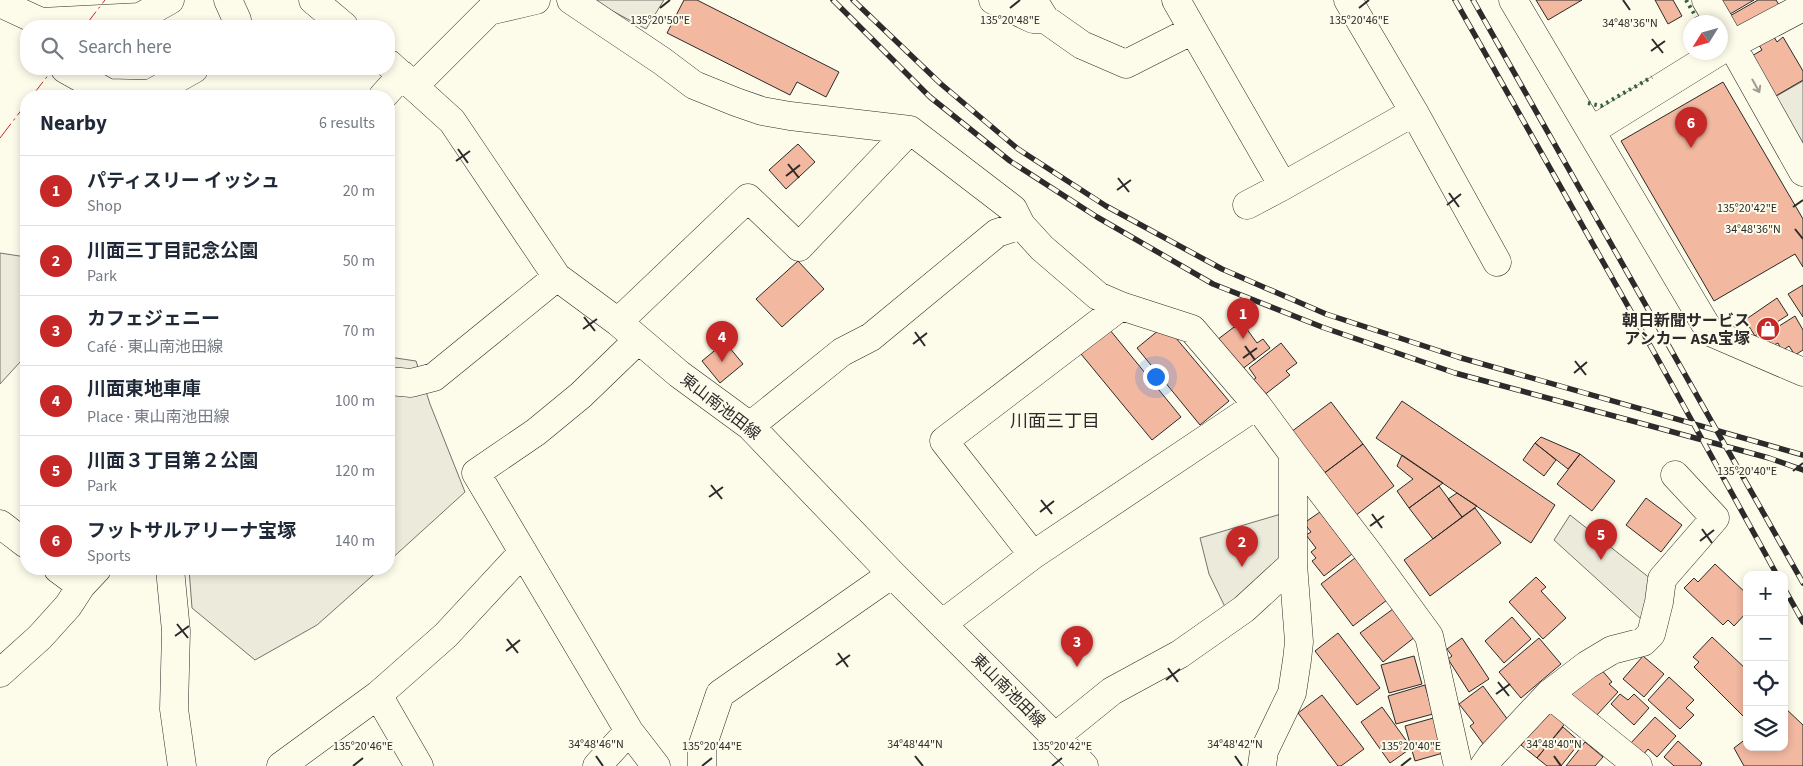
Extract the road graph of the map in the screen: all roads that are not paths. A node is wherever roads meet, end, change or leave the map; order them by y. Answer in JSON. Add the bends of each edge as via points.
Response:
{"nodes":[{"id":1,"x":170,"y":0,"type":"edge"},
{"id":2,"x":228,"y":0,"type":"edge"},
{"id":3,"x":313,"y":0,"type":"edge"},
{"id":4,"x":536,"y":0,"type":"edge"},
{"id":5,"x":571,"y":0,"type":"edge"},
{"id":6,"x":993,"y":0,"type":"edge"},
{"id":7,"x":1176,"y":0,"type":"edge"},
{"id":8,"x":1348,"y":0,"type":"edge"},
{"id":9,"x":1513,"y":0,"type":"edge"},
{"id":10,"x":1706,"y":0,"type":"edge"},
{"id":11,"x":0,"y":3,"type":"edge"},
{"id":12,"x":1803,"y":7,"type":"edge"},
{"id":13,"x":1039,"y":10,"type":"edge"},
{"id":14,"x":1712,"y":15,"type":"edge"},
{"id":15,"x":34,"y":20,"type":"edge"},
{"id":16,"x":98,"y":20,"type":"edge"},
{"id":17,"x":237,"y":20,"type":"edge"},
{"id":18,"x":337,"y":20,"type":"edge"},
{"id":19,"x":1193,"y":30,"type":"junction"},
{"id":20,"x":1728,"y":37,"type":"edge"},
{"id":21,"x":1728,"y":49,"type":"edge"},
{"id":22,"x":1692,"y":60,"type":"edge"},
{"id":23,"x":76,"y":75,"type":"edge"},
{"id":24,"x":183,"y":75,"type":"edge"},
{"id":25,"x":401,"y":75,"type":"edge"},
{"id":26,"x":103,"y":90,"type":"edge"},
{"id":27,"x":157,"y":90,"type":"edge"},
{"id":28,"x":388,"y":90,"type":"edge"},
{"id":29,"x":1414,"y":112,"type":"junction"},
{"id":30,"x":910,"y":130,"type":"junction"},
{"id":31,"x":1591,"y":131,"type":"junction"},
{"id":32,"x":1803,"y":172,"type":"edge"},
{"id":33,"x":1283,"y":186,"type":"junction"},
{"id":34,"x":1248,"y":205,"type":"dead end"},
{"id":35,"x":1021,"y":225,"type":"junction"},
{"id":36,"x":1497,"y":262,"type":"dead end"},
{"id":37,"x":557,"y":277,"type":"junction"},
{"id":38,"x":1122,"y":306,"type":"junction"},
{"id":39,"x":618,"y":322,"type":"junction"},
{"id":40,"x":638,"y":340,"type":"junction"},
{"id":41,"x":1803,"y":372,"type":"edge"},
{"id":42,"x":395,"y":382,"type":"edge"},
{"id":43,"x":1257,"y":405,"type":"junction"},
{"id":44,"x":750,"y":426,"type":"junction"},
{"id":45,"x":1293,"y":454,"type":"junction"},
{"id":46,"x":1675,"y":475,"type":"dead end"},
{"id":47,"x":0,"y":524,"type":"edge"},
{"id":48,"x":20,"y":539,"type":"edge"},
{"id":49,"x":523,"y":552,"type":"junction"},
{"id":50,"x":1034,"y":555,"type":"junction"},
{"id":51,"x":1294,"y":564,"type":"junction"},
{"id":52,"x":892,"y":574,"type":"junction"},
{"id":53,"x":171,"y":575,"type":"edge"},
{"id":54,"x":89,"y":577,"type":"edge"},
{"id":55,"x":942,"y":624,"type":"junction"},
{"id":56,"x":0,"y":673,"type":"edge"},
{"id":57,"x":1549,"y":694,"type":"junction"},
{"id":58,"x":378,"y":695,"type":"junction"},
{"id":59,"x":629,"y":731,"type":"junction"},
{"id":60,"x":1055,"y":737,"type":"junction"},
{"id":61,"x":182,"y":766,"type":"edge"},
{"id":62,"x":281,"y":766,"type":"edge"},
{"id":63,"x":419,"y":766,"type":"edge"},
{"id":64,"x":597,"y":766,"type":"edge"},
{"id":65,"x":656,"y":766,"type":"edge"},
{"id":66,"x":702,"y":766,"type":"edge"},
{"id":67,"x":1084,"y":766,"type":"edge"},
{"id":68,"x":1262,"y":766,"type":"edge"},
{"id":69,"x":1458,"y":766,"type":"edge"},
{"id":70,"x":1484,"y":766,"type":"edge"},
{"id":71,"x":1638,"y":766,"type":"edge"}],
"edges":[{"from":1,"to":16,"type":"street","via":[[140,17]]},
{"from":2,"to":17,"type":"street"},
{"from":3,"to":18,"type":"street"},
{"from":4,"to":25,"type":"street","via":[[489,11]]},
{"from":5,"to":30,"type":"street","via":[[694,85],[736,102],[790,116]]},
{"from":6,"to":13,"type":"street","via":[[1034,19]]},
{"from":7,"to":19,"type":"street"},
{"from":8,"to":29,"type":"street"},
{"from":9,"to":31,"type":"street"},
{"from":10,"to":14,"type":"street"},
{"from":11,"to":15,"type":"street"},
{"from":12,"to":20,"type":"street"},
{"from":13,"to":19,"type":"street","via":[[1082,45],[1126,64]]},
{"from":19,"to":33,"type":"street"},
{"from":21,"to":32,"type":"street","one_way":true},
{"from":22,"to":31,"type":"street"},
{"from":23,"to":26,"type":"street"},
{"from":24,"to":27,"type":"street"},
{"from":25,"to":28,"type":"street"},
{"from":25,"to":37,"type":"street","name":"東山南池田線","via":[[452,121]]},
{"from":29,"to":33,"type":"street"},
{"from":29,"to":36,"type":"street"},
{"from":30,"to":35,"type":"street","via":[[1013,209]]},
{"from":30,"to":39,"type":"street","via":[[798,247],[748,198]]},
{"from":31,"to":41,"type":"street","via":[[1710,332]]},
{"from":33,"to":34,"type":"street"},
{"from":35,"to":38,"type":"street","via":[[1042,248],[1098,296]]},
{"from":35,"to":44,"type":"street","via":[[996,233],[871,337],[842,352]]},
{"from":37,"to":39,"type":"street","name":"東山南池田線"},
{"from":37,"to":42,"type":"street","via":[[434,377],[411,383]]},
{"from":38,"to":43,"type":"street","via":[[1192,329]]},
{"from":38,"to":50,"type":"street","via":[[944,441]]},
{"from":39,"to":40,"type":"street","name":"東山南池田線"},
{"from":40,"to":44,"type":"street","name":"東山南池田線"},
{"from":40,"to":49,"type":"street","via":[[581,395],[536,432],[476,473]]},
{"from":43,"to":45,"type":"street"},
{"from":43,"to":50,"type":"street"},
{"from":44,"to":52,"type":"street","name":"東山南池田線"},
{"from":45,"to":51,"type":"street"},
{"from":45,"to":69,"type":"street","via":[[1429,636]]},
{"from":46,"to":57,"type":"street","via":[[1715,518],[1662,580],[1651,634],[1642,642],[1612,650]]},
{"from":47,"to":48,"type":"street"},
{"from":49,"to":58,"type":"street","via":[[446,634]]},
{"from":49,"to":59,"type":"street"},
{"from":50,"to":55,"type":"street"},
{"from":51,"to":60,"type":"street","via":[[1244,609],[1180,654],[1112,691]]},
{"from":51,"to":68,"type":"street","via":[[1298,642],[1292,693],[1264,751]]},
{"from":52,"to":55,"type":"street","name":"東山南池田線"},
{"from":52,"to":66,"type":"street","via":[[720,694],[702,748]]},
{"from":53,"to":61,"type":"street","via":[[176,631],[174,709]]},
{"from":54,"to":56,"type":"street","via":[[40,637]]},
{"from":55,"to":60,"type":"street","name":"東山南池田線"},
{"from":57,"to":70,"type":"street"},
{"from":57,"to":71,"type":"street"},
{"from":58,"to":62,"type":"street"},
{"from":58,"to":63,"type":"street"},
{"from":59,"to":64,"type":"street"},
{"from":59,"to":65,"type":"street"},
{"from":60,"to":67,"type":"street","name":"東山南池田線"}]}
